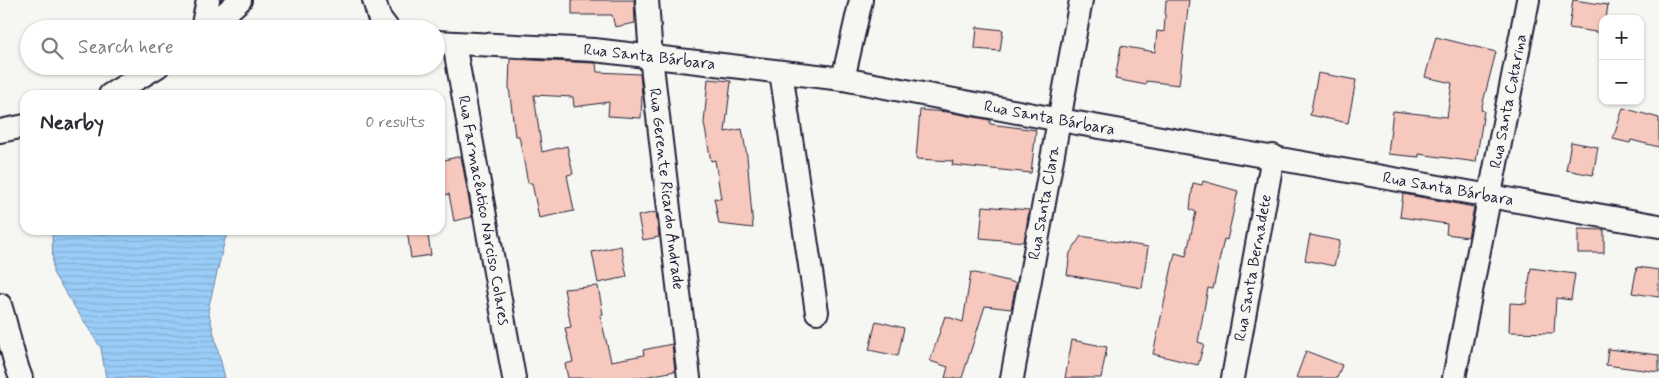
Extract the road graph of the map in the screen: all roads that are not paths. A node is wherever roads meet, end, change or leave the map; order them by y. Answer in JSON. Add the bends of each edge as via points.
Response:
{"nodes":[{"id":1,"x":208,"y":0,"type":"edge"},
{"id":2,"x":240,"y":0,"type":"edge"},
{"id":3,"x":374,"y":0,"type":"edge"},
{"id":4,"x":647,"y":0,"type":"edge"},
{"id":5,"x":861,"y":0,"type":"edge"},
{"id":6,"x":1081,"y":0,"type":"edge"},
{"id":7,"x":1528,"y":0,"type":"edge"},
{"id":8,"x":204,"y":20,"type":"edge"},
{"id":9,"x":218,"y":20,"type":"edge"},
{"id":10,"x":381,"y":20,"type":"edge"},
{"id":11,"x":445,"y":42,"type":"edge"},
{"id":12,"x":651,"y":57,"type":"junction"},
{"id":13,"x":781,"y":72,"type":"junction"},
{"id":14,"x":143,"y":75,"type":"edge"},
{"id":15,"x":843,"y":79,"type":"junction"},
{"id":16,"x":118,"y":90,"type":"edge"},
{"id":17,"x":1060,"y":120,"type":"junction"},
{"id":18,"x":20,"y":127,"type":"edge"},
{"id":19,"x":0,"y":131,"type":"edge"},
{"id":20,"x":1273,"y":156,"type":"junction"},
{"id":21,"x":1490,"y":196,"type":"junction"},
{"id":22,"x":1659,"y":226,"type":"edge"},
{"id":23,"x":0,"y":305,"type":"edge"},
{"id":24,"x":817,"y":312,"type":"dead end"},
{"id":25,"x":21,"y":378,"type":"edge"},
{"id":26,"x":514,"y":378,"type":"edge"},
{"id":27,"x":689,"y":378,"type":"edge"},
{"id":28,"x":1012,"y":378,"type":"edge"},
{"id":29,"x":1233,"y":378,"type":"edge"},
{"id":30,"x":1454,"y":378,"type":"edge"}],
"edges":[{"from":1,"to":8,"type":"street"},
{"from":2,"to":9,"type":"street"},
{"from":3,"to":10,"type":"street"},
{"from":4,"to":12,"type":"street","name":"Rua Gerente Ricardo Andrade"},
{"from":5,"to":15,"type":"street"},
{"from":6,"to":17,"type":"street","name":"Rua Santa Clara"},
{"from":7,"to":21,"type":"street","name":"Rua Santa Catarina"},
{"from":11,"to":12,"type":"street","name":"Rua Santa Bárbara","via":[[594,50]]},
{"from":11,"to":26,"type":"street","name":"Rua Farmacêutico Narciso Colares"},
{"from":12,"to":13,"type":"street","name":"Rua Santa Bárbara"},
{"from":12,"to":27,"type":"street","name":"Rua Gerente Ricardo Andrade"},
{"from":13,"to":15,"type":"street","name":"Rua Santa Bárbara"},
{"from":13,"to":24,"type":"street"},
{"from":14,"to":16,"type":"street"},
{"from":15,"to":17,"type":"street","name":"Rua Santa Bárbara"},
{"from":17,"to":20,"type":"street","name":"Rua Santa Bárbara"},
{"from":17,"to":28,"type":"street","name":"Rua Santa Clara"},
{"from":18,"to":19,"type":"street"},
{"from":20,"to":21,"type":"street","name":"Rua Santa Bárbara"},
{"from":20,"to":29,"type":"street","name":"Rua Santa Bernadete"},
{"from":21,"to":22,"type":"street","name":"Rua Santa Bárbara"},
{"from":21,"to":30,"type":"street","name":"Rua Santa Catarina"},
{"from":23,"to":25,"type":"street"}]}
